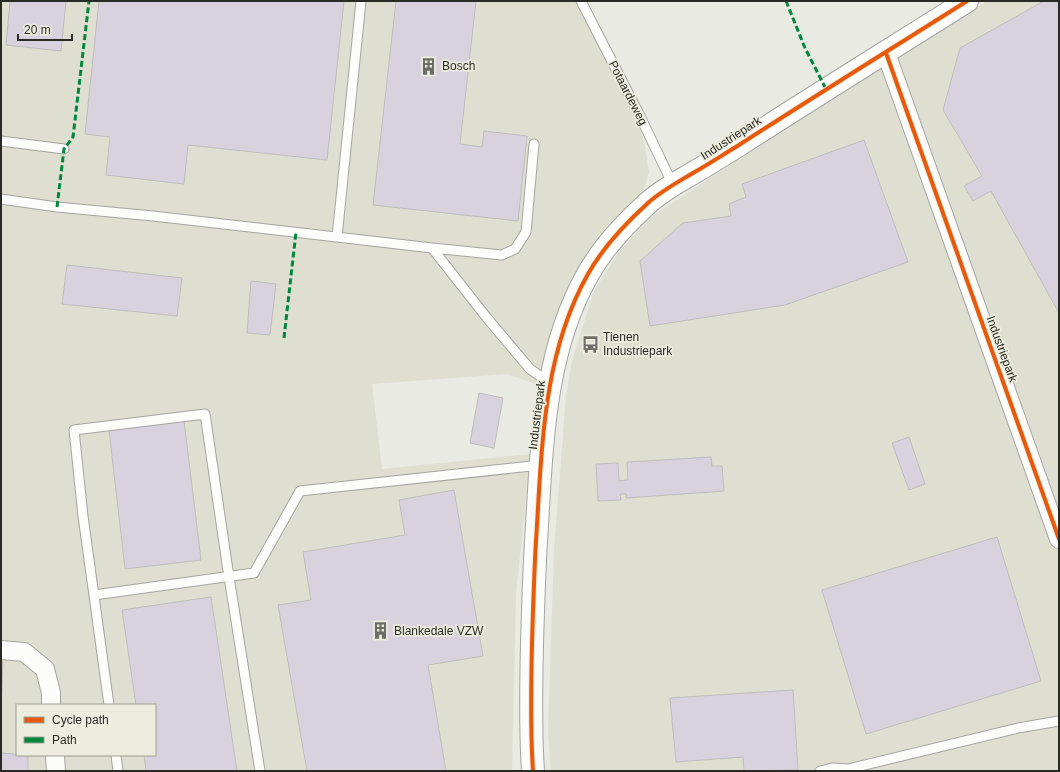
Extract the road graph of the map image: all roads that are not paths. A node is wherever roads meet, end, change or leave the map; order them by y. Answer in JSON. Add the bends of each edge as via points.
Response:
{"nodes":[{"id":1,"x":361,"y":1,"type":"edge"},
{"id":2,"x":580,"y":1,"type":"edge"},
{"id":3,"x":968,"y":1,"type":"edge"},
{"id":4,"x":886,"y":53,"type":"junction"},
{"id":5,"x":1,"y":141,"type":"edge"},
{"id":6,"x":534,"y":144,"type":"dead end"},
{"id":7,"x":64,"y":149,"type":"dead end"},
{"id":8,"x":673,"y":185,"type":"junction"},
{"id":9,"x":1,"y":199,"type":"edge"},
{"id":10,"x":337,"y":237,"type":"junction"},
{"id":11,"x":432,"y":248,"type":"junction"},
{"id":12,"x":550,"y":383,"type":"junction"},
{"id":13,"x":541,"y":465,"type":"junction"},
{"id":14,"x":1059,"y":539,"type":"edge"},
{"id":15,"x":229,"y":577,"type":"junction"},
{"id":16,"x":94,"y":595,"type":"junction"},
{"id":17,"x":1,"y":650,"type":"edge"},
{"id":18,"x":51,"y":704,"type":"edge"},
{"id":19,"x":109,"y":704,"type":"edge"},
{"id":20,"x":1059,"y":721,"type":"edge"},
{"id":21,"x":55,"y":756,"type":"edge"},
{"id":22,"x":116,"y":756,"type":"edge"},
{"id":23,"x":56,"y":771,"type":"edge"},
{"id":24,"x":118,"y":771,"type":"edge"},
{"id":25,"x":260,"y":771,"type":"edge"},
{"id":26,"x":533,"y":771,"type":"edge"},
{"id":27,"x":820,"y":771,"type":"edge"}],
"edges":[{"from":1,"to":10,"type":"lane"},
{"from":2,"to":8,"type":"lane","name":"Potaardeweg"},
{"from":3,"to":4,"type":"street","name":"Industriepark"},
{"from":4,"to":8,"type":"street","name":"Industriepark"},
{"from":4,"to":14,"type":"street","name":"Industriepark"},
{"from":5,"to":7,"type":"lane"},
{"from":6,"to":11,"type":"lane","via":[[526,232],[515,249],[502,255]]},
{"from":8,"to":12,"type":"street","name":"Industriepark","via":[[650,201],[626,225],[608,245],[589,273],[562,334]]},
{"from":9,"to":10,"type":"lane"},
{"from":10,"to":11,"type":"lane"},
{"from":11,"to":12,"type":"lane","via":[[486,318],[530,369]]},
{"from":12,"to":13,"type":"street","name":"Industriepark"},
{"from":13,"to":15,"type":"lane","via":[[300,491],[254,573]]},
{"from":13,"to":26,"type":"street","name":"Industriepark","via":[[531,688]]},
{"from":15,"to":16,"type":"lane"},
{"from":15,"to":16,"type":"lane","via":[[206,414],[74,430]]},
{"from":15,"to":25,"type":"lane"},
{"from":16,"to":19,"type":"lane"},
{"from":17,"to":18,"type":"street","via":[[24,652],[45,669]]},
{"from":20,"to":27,"type":"lane","via":[[1018,728],[848,769],[832,768]]},
{"from":21,"to":23,"type":"street"},
{"from":22,"to":24,"type":"lane"}]}
